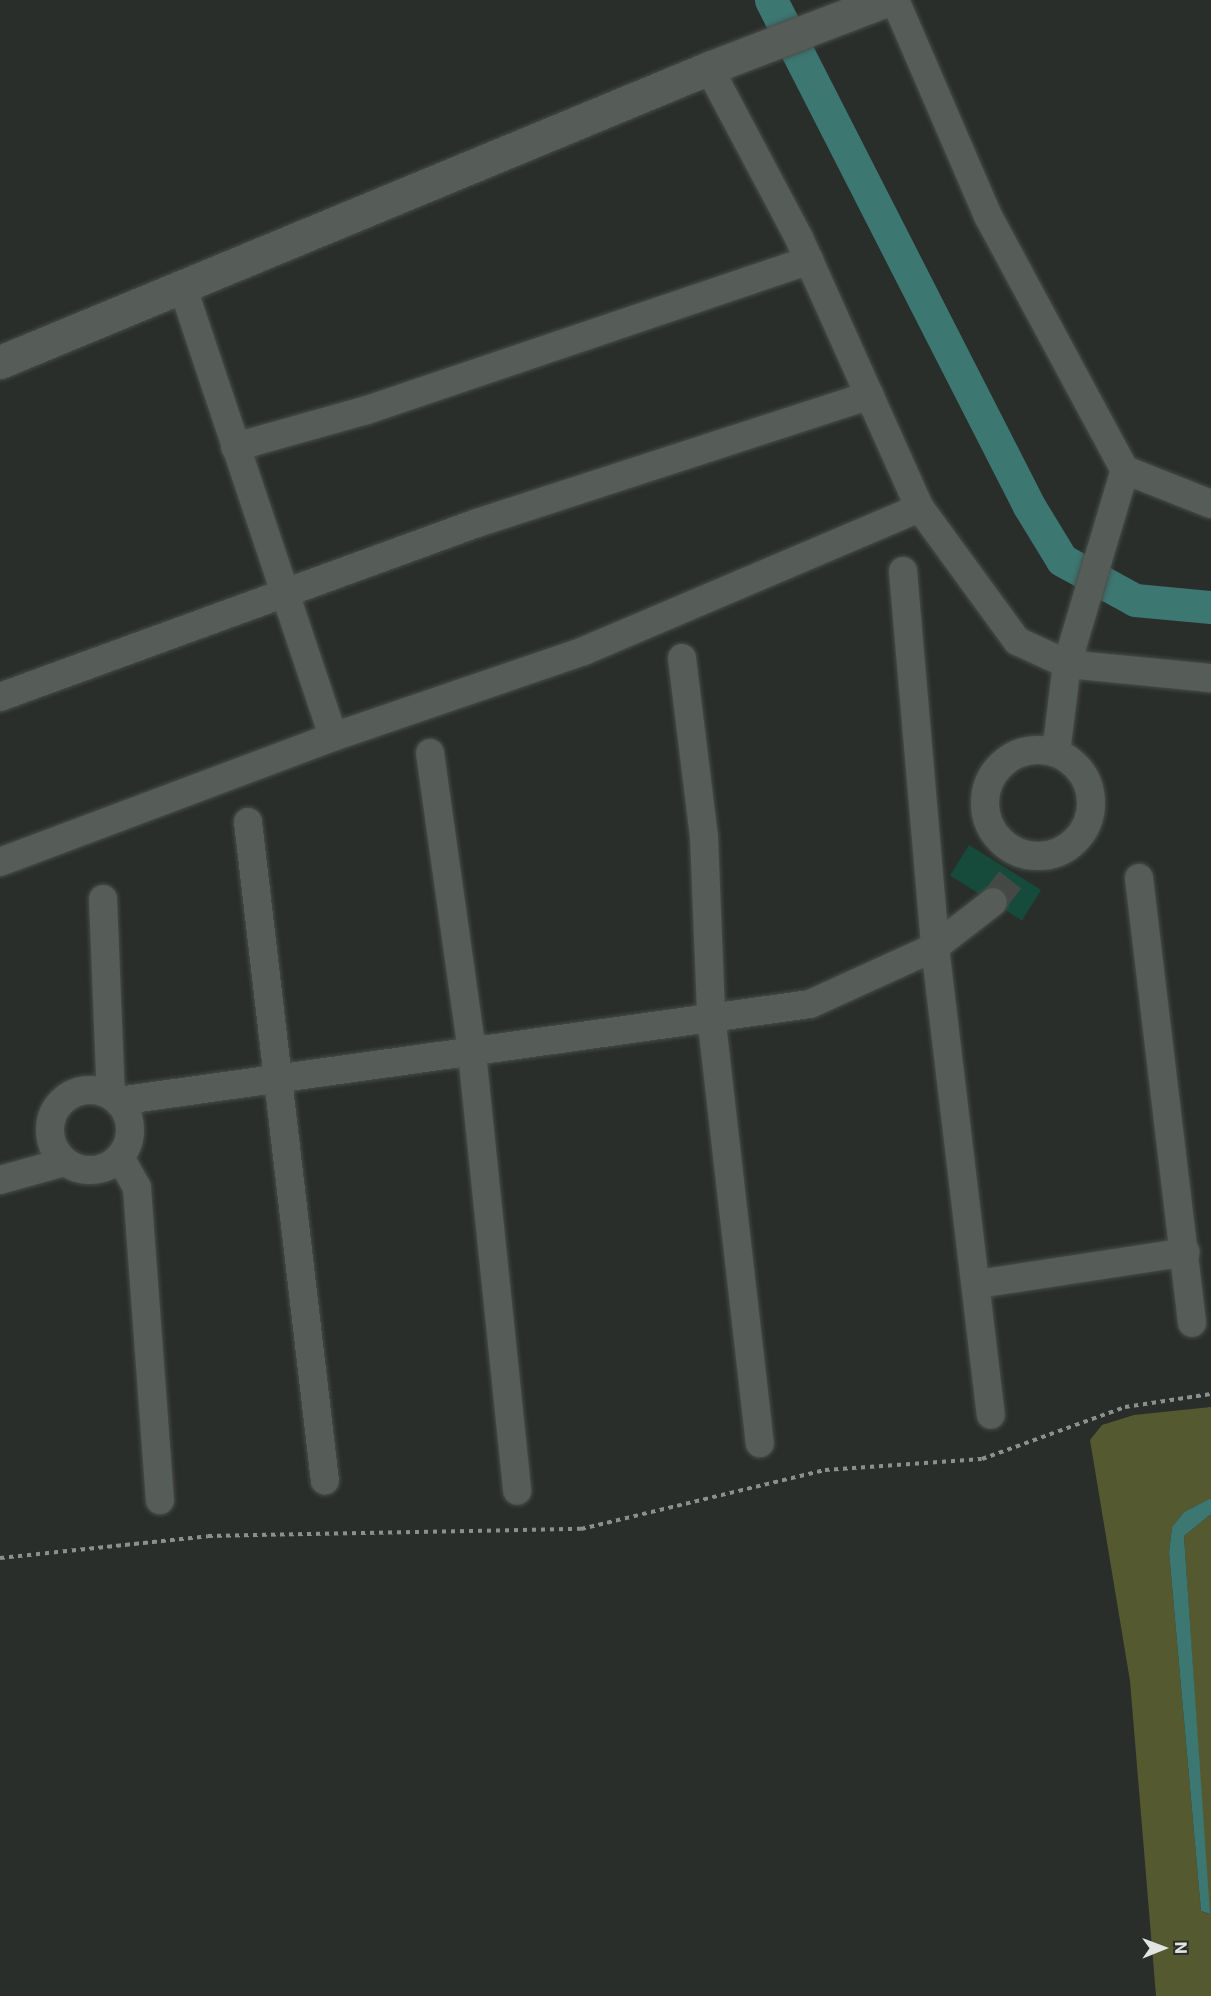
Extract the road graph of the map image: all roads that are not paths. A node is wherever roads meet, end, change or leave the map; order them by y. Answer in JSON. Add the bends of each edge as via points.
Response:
{"nodes":[{"id":1,"x":887,"y":0,"type":"edge"},
{"id":2,"x":709,"y":68,"type":"junction"},
{"id":3,"x":808,"y":260,"type":"junction"},
{"id":4,"x":183,"y":288,"type":"junction"},
{"id":5,"x":0,"y":362,"type":"edge"},
{"id":6,"x":870,"y":395,"type":"junction"},
{"id":7,"x":235,"y":447,"type":"junction"},
{"id":8,"x":1125,"y":470,"type":"junction"},
{"id":9,"x":1211,"y":504,"type":"edge"},
{"id":10,"x":920,"y":508,"type":"junction"},
{"id":11,"x":903,"y":571,"type":"dead end"},
{"id":12,"x":282,"y":597,"type":"junction"},
{"id":13,"x":682,"y":658,"type":"dead end"},
{"id":14,"x":1067,"y":664,"type":"junction"},
{"id":15,"x":1211,"y":678,"type":"edge"},
{"id":16,"x":0,"y":697,"type":"edge"},
{"id":17,"x":333,"y":737,"type":"junction"},
{"id":18,"x":430,"y":753,"type":"dead end"},
{"id":19,"x":1056,"y":753,"type":"junction"},
{"id":20,"x":248,"y":822,"type":"dead end"},
{"id":21,"x":0,"y":862,"type":"edge"},
{"id":22,"x":1139,"y":878,"type":"dead end"},
{"id":23,"x":103,"y":899,"type":"dead end"},
{"id":24,"x":993,"y":902,"type":"tunnel mouth"},
{"id":25,"x":936,"y":947,"type":"junction"},
{"id":26,"x":711,"y":1015,"type":"junction"},
{"id":27,"x":472,"y":1053,"type":"junction"},
{"id":28,"x":281,"y":1076,"type":"junction"},
{"id":29,"x":115,"y":1098,"type":"junction"},
{"id":30,"x":120,"y":1157,"type":"junction"},
{"id":31,"x":65,"y":1162,"type":"junction"},
{"id":32,"x":0,"y":1180,"type":"edge"},
{"id":33,"x":1186,"y":1252,"type":"junction"},
{"id":34,"x":978,"y":1284,"type":"junction"},
{"id":35,"x":1192,"y":1323,"type":"dead end"},
{"id":36,"x":991,"y":1415,"type":"dead end"},
{"id":37,"x":760,"y":1443,"type":"dead end"},
{"id":38,"x":325,"y":1481,"type":"dead end"},
{"id":39,"x":517,"y":1491,"type":"dead end"},
{"id":40,"x":160,"y":1500,"type":"dead end"}],
"edges":[{"from":1,"to":2,"type":"main road"},
{"from":1,"to":8,"type":"street","via":[[988,216]]},
{"from":2,"to":3,"type":"street"},
{"from":2,"to":4,"type":"main road"},
{"from":3,"to":6,"type":"street"},
{"from":3,"to":7,"type":"street","via":[[378,406]]},
{"from":4,"to":5,"type":"main road"},
{"from":4,"to":7,"type":"street"},
{"from":6,"to":10,"type":"street"},
{"from":6,"to":12,"type":"street","via":[[477,524]]},
{"from":7,"to":12,"type":"street"},
{"from":8,"to":9,"type":"street"},
{"from":8,"to":14,"type":"street"},
{"from":10,"to":14,"type":"street","via":[[1017,641]]},
{"from":10,"to":17,"type":"street","via":[[584,651]]},
{"from":11,"to":25,"type":"street"},
{"from":12,"to":16,"type":"street"},
{"from":12,"to":17,"type":"street"},
{"from":13,"to":26,"type":"street","via":[[704,837]]},
{"from":14,"to":15,"type":"street"},
{"from":14,"to":19,"type":"street"},
{"from":17,"to":21,"type":"street"},
{"from":18,"to":27,"type":"street"},
{"from":19,"to":19,"type":"street","via":[[1039,749],[1006,760],[987,789],[989,824],[1022,865],[1063,851],[1077,840],[1091,808],[1083,774]]},
{"from":20,"to":28,"type":"street"},
{"from":22,"to":33,"type":"street"},
{"from":23,"to":29,"type":"street"},
{"from":24,"to":25,"type":"street"},
{"from":25,"to":26,"type":"street","via":[[810,1004]]},
{"from":25,"to":34,"type":"street"},
{"from":26,"to":27,"type":"street"},
{"from":26,"to":37,"type":"street"},
{"from":27,"to":28,"type":"street"},
{"from":27,"to":39,"type":"street"},
{"from":28,"to":29,"type":"street"},
{"from":28,"to":38,"type":"street"},
{"from":29,"to":30,"type":"street","via":[[129,1120],[130,1133]]},
{"from":29,"to":31,"type":"street","via":[[79,1090],[58,1104],[52,1116],[51,1141]]},
{"from":30,"to":31,"type":"street","via":[[111,1165],[87,1170]]},
{"from":30,"to":40,"type":"street","via":[[137,1188]]},
{"from":31,"to":32,"type":"street"},
{"from":33,"to":34,"type":"street"},
{"from":33,"to":35,"type":"street"},
{"from":34,"to":36,"type":"street"}]}
